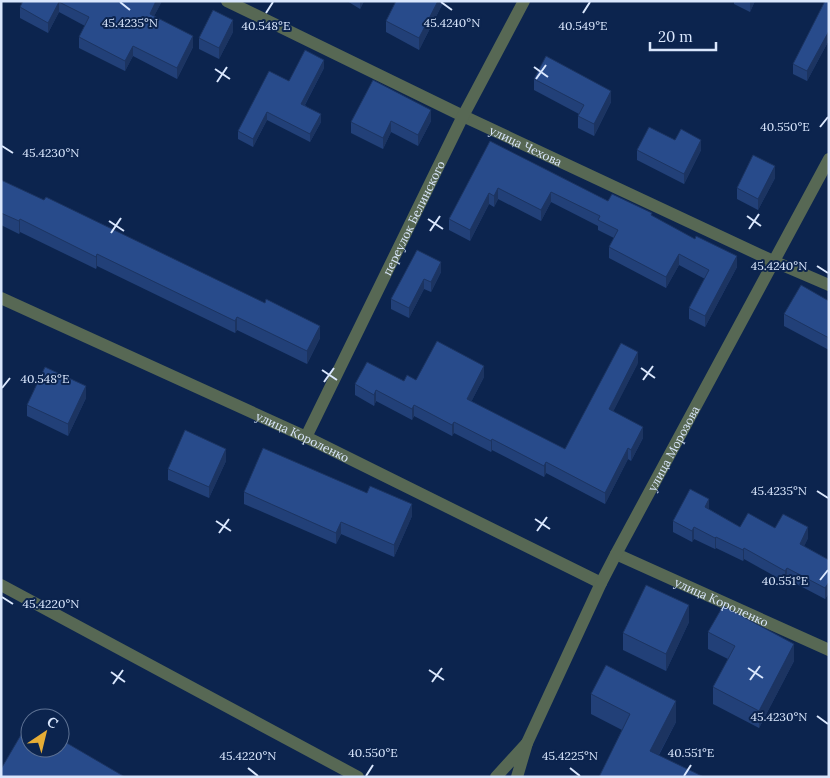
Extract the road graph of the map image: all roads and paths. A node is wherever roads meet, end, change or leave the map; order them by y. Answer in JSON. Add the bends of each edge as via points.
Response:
{"nodes":[{"id":1,"x":227,"y":1,"type":"edge"},
{"id":2,"x":524,"y":1,"type":"edge"},
{"id":3,"x":463,"y":116,"type":"junction"},
{"id":4,"x":829,"y":159,"type":"edge"},
{"id":5,"x":774,"y":261,"type":"junction"},
{"id":6,"x":829,"y":284,"type":"edge"},
{"id":7,"x":1,"y":298,"type":"edge"},
{"id":8,"x":306,"y":437,"type":"junction"},
{"id":9,"x":616,"y":554,"type":"junction"},
{"id":10,"x":601,"y":583,"type":"junction"},
{"id":11,"x":1,"y":585,"type":"edge"},
{"id":12,"x":829,"y":650,"type":"edge"},
{"id":13,"x":527,"y":743,"type":"junction"},
{"id":14,"x":358,"y":777,"type":"edge"},
{"id":15,"x":496,"y":777,"type":"edge"},
{"id":16,"x":517,"y":777,"type":"edge"}],
"edges":[{"from":1,"to":3,"type":"street","name":"улица Чехова"},
{"from":2,"to":3,"type":"street","name":"переулок Белинского"},
{"from":3,"to":5,"type":"street","name":"улица Чехова"},
{"from":3,"to":8,"type":"street","name":"переулок Белинского"},
{"from":4,"to":5,"type":"street","name":"улица Морозова"},
{"from":5,"to":6,"type":"street","name":"улица Чехова"},
{"from":5,"to":9,"type":"street","name":"улица Морозова"},
{"from":7,"to":8,"type":"street","name":"улица Короленко"},
{"from":8,"to":10,"type":"street","name":"улица Короленко"},
{"from":9,"to":10,"type":"street","name":"улица Морозова"},
{"from":9,"to":12,"type":"street","name":"улица Короленко"},
{"from":10,"to":13,"type":"street","name":"улица Морозова"},
{"from":11,"to":14,"type":"street"},
{"from":13,"to":15,"type":"street"},
{"from":13,"to":16,"type":"street"}]}
